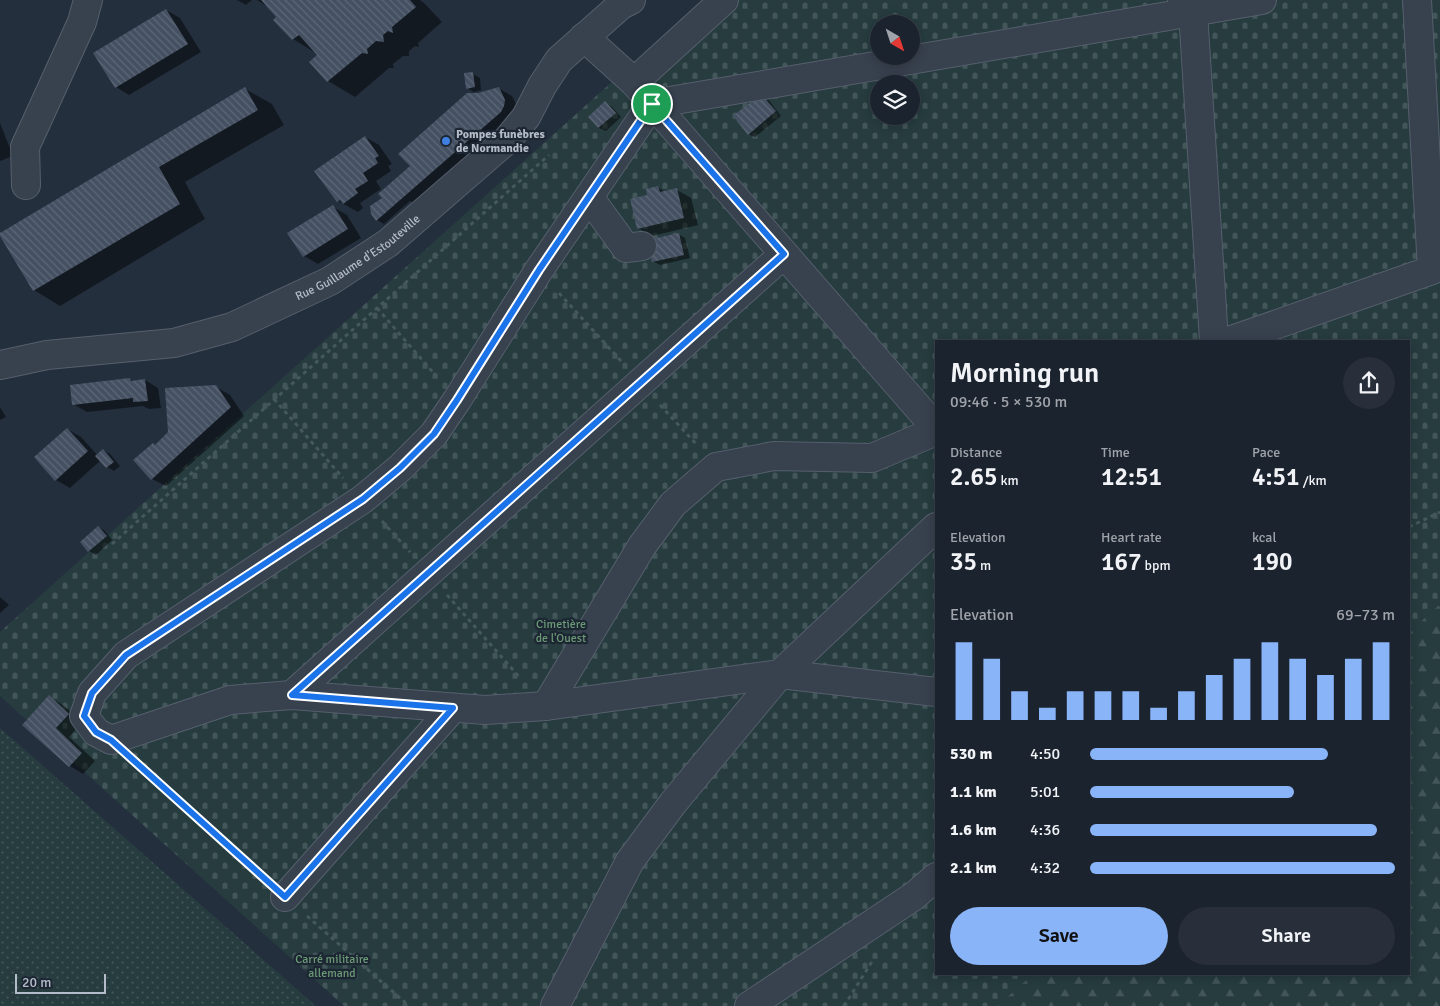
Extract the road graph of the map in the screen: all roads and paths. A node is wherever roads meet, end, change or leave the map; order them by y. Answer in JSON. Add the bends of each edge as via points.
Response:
{"nodes":[{"id":1,"x":88,"y":0,"type":"edge"},
{"id":2,"x":631,"y":0,"type":"edge"},
{"id":3,"x":724,"y":0,"type":"edge"},
{"id":4,"x":1262,"y":0,"type":"edge"},
{"id":5,"x":1417,"y":0,"type":"edge"},
{"id":6,"x":1187,"y":6,"type":"edge"},
{"id":7,"x":584,"y":37,"type":"junction"},
{"id":8,"x":634,"y":82,"type":"junction"},
{"id":9,"x":652,"y":104,"type":"junction"},
{"id":10,"x":549,"y":155,"type":"dead end"},
{"id":11,"x":26,"y":185,"type":"dead end"},
{"id":12,"x":589,"y":197,"type":"junction"},
{"id":13,"x":642,"y":246,"type":"dead end"},
{"id":14,"x":784,"y":254,"type":"junction"},
{"id":15,"x":377,"y":308,"type":"junction"},
{"id":16,"x":1214,"y":340,"type":"edge"},
{"id":17,"x":1232,"y":340,"type":"edge"},
{"id":18,"x":0,"y":365,"type":"edge"},
{"id":19,"x":457,"y":400,"type":"junction"},
{"id":20,"x":935,"y":429,"type":"edge"},
{"id":21,"x":935,"y":430,"type":"edge"},
{"id":22,"x":1440,"y":512,"type":"edge"},
{"id":23,"x":1410,"y":527,"type":"edge"},
{"id":24,"x":935,"y":528,"type":"edge"},
{"id":25,"x":112,"y":544,"type":"dead end"},
{"id":26,"x":780,"y":674,"type":"junction"},
{"id":27,"x":935,"y":692,"type":"edge"},
{"id":28,"x":292,"y":695,"type":"junction"},
{"id":29,"x":546,"y":706,"type":"junction"},
{"id":30,"x":453,"y":708,"type":"junction"},
{"id":31,"x":111,"y":740,"type":"junction"},
{"id":32,"x":935,"y":878,"type":"edge"},
{"id":33,"x":285,"y":897,"type":"junction"},
{"id":34,"x":409,"y":1006,"type":"edge"},
{"id":35,"x":555,"y":1006,"type":"edge"},
{"id":36,"x":749,"y":1006,"type":"edge"}],
"edges":[{"from":1,"to":11,"type":"street","via":[[82,22],[25,147]]},
{"from":2,"to":7,"type":"street","name":"Rue Guillaume d'Estouteville"},
{"from":3,"to":8,"type":"street"},
{"from":4,"to":6,"type":"street"},
{"from":5,"to":17,"type":"street","via":[[1432,270]]},
{"from":6,"to":9,"type":"street"},
{"from":6,"to":16,"type":"street"},
{"from":7,"to":8,"type":"street"},
{"from":7,"to":18,"type":"street","name":"Rue Guillaume d'Estouteville","via":[[559,60],[526,116],[508,138],[388,243],[330,281],[232,327],[174,343],[62,353]]},
{"from":8,"to":9,"type":"street"},
{"from":9,"to":12,"type":"street"},
{"from":9,"to":14,"type":"street"},
{"from":10,"to":15,"type":"path"},
{"from":12,"to":13,"type":"street","via":[[626,248]]},
{"from":12,"to":19,"type":"street"},
{"from":14,"to":20,"type":"street"},
{"from":14,"to":28,"type":"street"},
{"from":15,"to":19,"type":"path"},
{"from":15,"to":25,"type":"path"},
{"from":19,"to":31,"type":"street","via":[[434,434],[363,499],[126,655],[92,693],[84,716],[96,732]]},
{"from":21,"to":29,"type":"street","via":[[872,458],[774,456],[716,467],[673,504],[642,546]]},
{"from":22,"to":23,"type":"path"},
{"from":24,"to":26,"type":"street"},
{"from":26,"to":27,"type":"street"},
{"from":26,"to":29,"type":"street"},
{"from":26,"to":35,"type":"street","via":[[673,803],[630,861]]},
{"from":28,"to":30,"type":"street"},
{"from":28,"to":31,"type":"street","via":[[230,700]]},
{"from":29,"to":30,"type":"street","via":[[485,710]]},
{"from":30,"to":33,"type":"street"},
{"from":31,"to":33,"type":"path"},
{"from":32,"to":36,"type":"street","via":[[914,896]]},
{"from":33,"to":34,"type":"path"}]}
